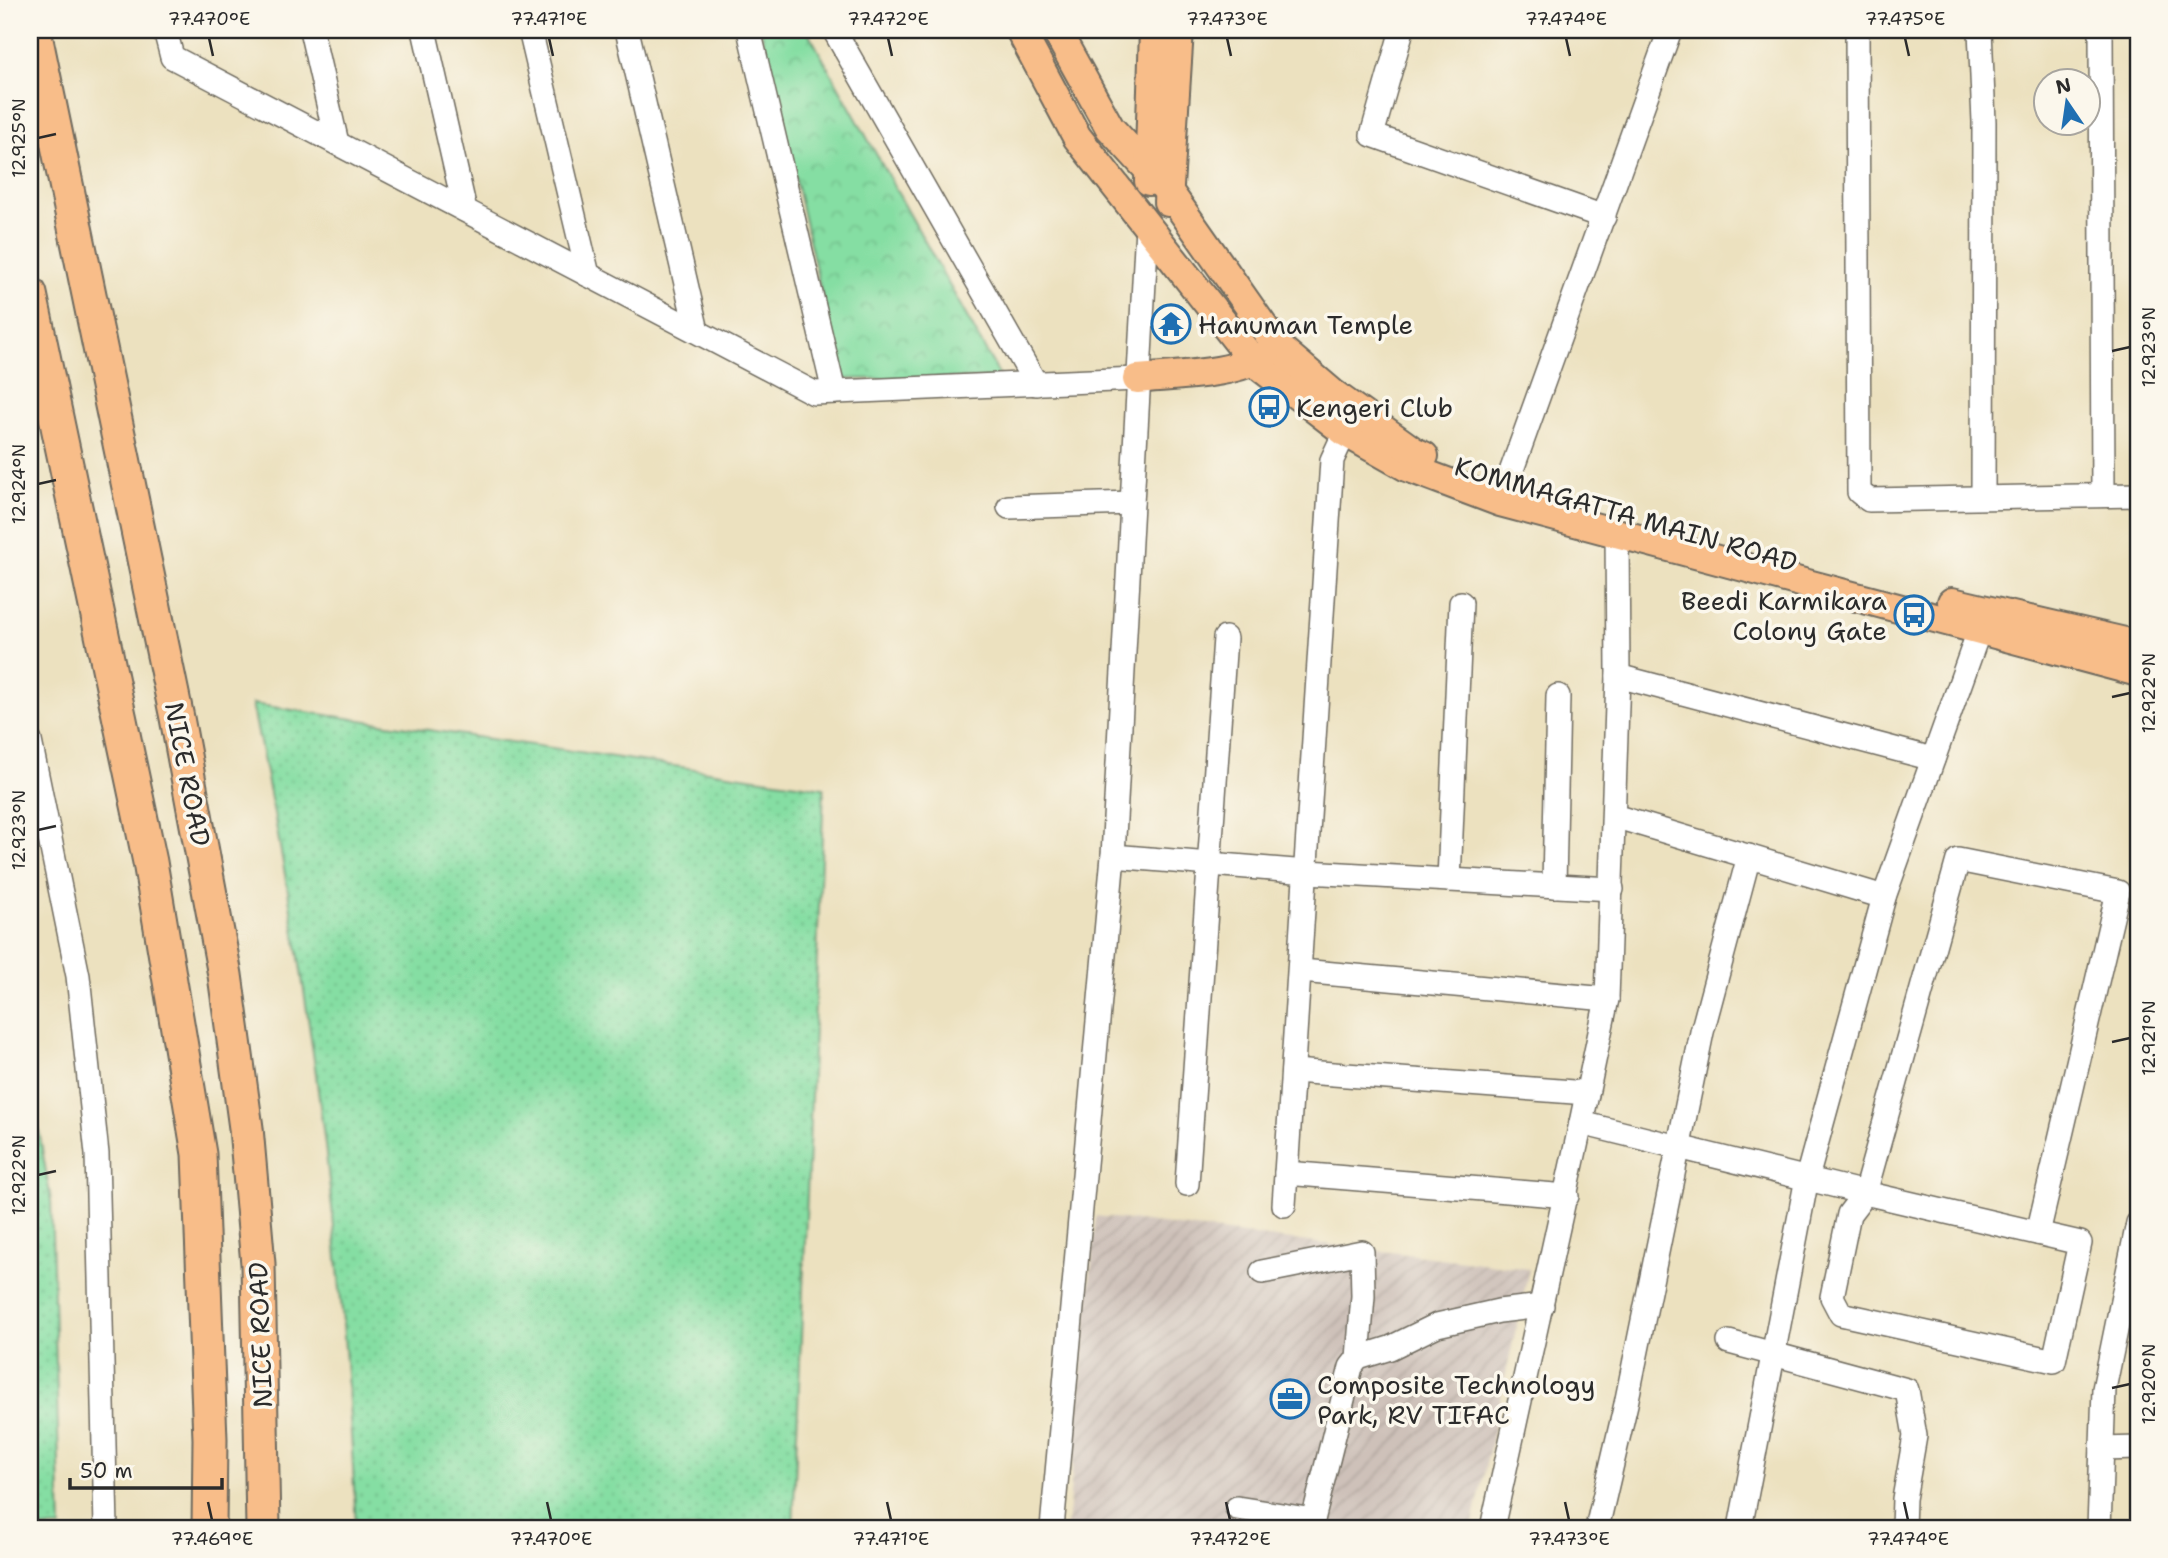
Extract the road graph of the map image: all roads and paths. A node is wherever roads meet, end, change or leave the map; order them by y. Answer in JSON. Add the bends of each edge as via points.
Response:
{"nodes":[{"id":1,"x":34,"y":30,"type":"edge"},
{"id":2,"x":165,"y":30,"type":"edge"},
{"id":3,"x":311,"y":30,"type":"edge"},
{"id":4,"x":424,"y":30,"type":"edge"},
{"id":5,"x":530,"y":30,"type":"edge"},
{"id":6,"x":628,"y":30,"type":"edge"},
{"id":7,"x":750,"y":30,"type":"edge"},
{"id":8,"x":834,"y":30,"type":"edge"},
{"id":9,"x":1020,"y":30,"type":"edge"},
{"id":10,"x":1056,"y":30,"type":"edge"},
{"id":11,"x":1154,"y":30,"type":"edge"},
{"id":12,"x":1179,"y":30,"type":"edge"},
{"id":13,"x":1402,"y":30,"type":"edge"},
{"id":14,"x":1670,"y":30,"type":"edge"},
{"id":15,"x":1857,"y":30,"type":"edge"},
{"id":16,"x":1980,"y":30,"type":"edge"},
{"id":17,"x":2101,"y":30,"type":"edge"},
{"id":18,"x":337,"y":143,"type":"junction"},
{"id":19,"x":1149,"y":169,"type":"junction"},
{"id":20,"x":1169,"y":192,"type":"junction"},
{"id":21,"x":465,"y":210,"type":"junction"},
{"id":22,"x":1604,"y":217,"type":"junction"},
{"id":23,"x":1147,"y":226,"type":"junction"},
{"id":24,"x":1165,"y":249,"type":"junction"},
{"id":25,"x":588,"y":275,"type":"junction"},
{"id":26,"x":30,"y":294,"type":"edge"},
{"id":27,"x":696,"y":331,"type":"junction"},
{"id":28,"x":1277,"y":346,"type":"junction"},
{"id":29,"x":1254,"y":362,"type":"junction"},
{"id":30,"x":1137,"y":379,"type":"junction"},
{"id":31,"x":1036,"y":384,"type":"junction"},
{"id":32,"x":834,"y":392,"type":"junction"},
{"id":33,"x":1345,"y":432,"type":"junction"},
{"id":34,"x":1506,"y":486,"type":"junction"},
{"id":35,"x":2103,"y":495,"type":"junction"},
{"id":36,"x":2138,"y":495,"type":"edge"},
{"id":37,"x":1983,"y":497,"type":"junction"},
{"id":38,"x":1132,"y":503,"type":"junction"},
{"id":39,"x":1009,"y":507,"type":"dead end"},
{"id":40,"x":1617,"y":532,"type":"junction"},
{"id":41,"x":1461,"y":603,"type":"dead end"},
{"id":42,"x":1983,"y":619,"type":"junction"},
{"id":43,"x":1225,"y":638,"type":"dead end"},
{"id":44,"x":2138,"y":645,"type":"edge"},
{"id":45,"x":2138,"y":672,"type":"edge"},
{"id":46,"x":1618,"y":676,"type":"junction"},
{"id":47,"x":1558,"y":696,"type":"dead end"},
{"id":48,"x":30,"y":741,"type":"edge"},
{"id":49,"x":1933,"y":759,"type":"junction"},
{"id":50,"x":1614,"y":816,"type":"junction"},
{"id":51,"x":1112,"y":856,"type":"junction"},
{"id":52,"x":1749,"y":856,"type":"junction"},
{"id":53,"x":1208,"y":864,"type":"junction"},
{"id":54,"x":1307,"y":872,"type":"junction"},
{"id":55,"x":1449,"y":880,"type":"junction"},
{"id":56,"x":1554,"y":886,"type":"junction"},
{"id":57,"x":1612,"y":889,"type":"junction"},
{"id":58,"x":1884,"y":897,"type":"junction"},
{"id":59,"x":1301,"y":971,"type":"junction"},
{"id":60,"x":1607,"y":999,"type":"junction"},
{"id":61,"x":1293,"y":1072,"type":"junction"},
{"id":62,"x":1587,"y":1093,"type":"junction"},
{"id":63,"x":1581,"y":1123,"type":"junction"},
{"id":64,"x":1680,"y":1147,"type":"junction"},
{"id":65,"x":1286,"y":1173,"type":"junction"},
{"id":66,"x":1807,"y":1178,"type":"junction"},
{"id":67,"x":1186,"y":1184,"type":"dead end"},
{"id":68,"x":1865,"y":1193,"type":"junction"},
{"id":69,"x":1567,"y":1196,"type":"junction"},
{"id":70,"x":1284,"y":1205,"type":"dead end"},
{"id":71,"x":2038,"y":1233,"type":"junction"},
{"id":72,"x":2137,"y":1233,"type":"edge"},
{"id":73,"x":1262,"y":1272,"type":"dead end"},
{"id":74,"x":1542,"y":1306,"type":"junction"},
{"id":75,"x":1729,"y":1342,"type":"dead end"},
{"id":76,"x":1774,"y":1352,"type":"junction"},
{"id":77,"x":1358,"y":1358,"type":"junction"},
{"id":78,"x":2138,"y":1448,"type":"edge"},
{"id":79,"x":2102,"y":1449,"type":"junction"},
{"id":80,"x":1237,"y":1508,"type":"dead end"},
{"id":81,"x":1312,"y":1524,"type":"edge"},
{"id":82,"x":106,"y":1528,"type":"edge"},
{"id":83,"x":209,"y":1528,"type":"edge"},
{"id":84,"x":263,"y":1528,"type":"edge"},
{"id":85,"x":1052,"y":1528,"type":"edge"},
{"id":86,"x":1492,"y":1528,"type":"edge"},
{"id":87,"x":1597,"y":1528,"type":"edge"},
{"id":88,"x":1741,"y":1528,"type":"edge"},
{"id":89,"x":1903,"y":1528,"type":"edge"},
{"id":90,"x":2099,"y":1528,"type":"edge"}],
"edges":[{"from":1,"to":84,"type":"highway","name":"NICE ROAD","via":[[175,705],[225,975],[246,1128],[258,1264]]},
{"from":2,"to":18,"type":"street","via":[[172,57]]},
{"from":3,"to":18,"type":"street"},
{"from":4,"to":21,"type":"street"},
{"from":5,"to":25,"type":"street"},
{"from":6,"to":27,"type":"street"},
{"from":7,"to":32,"type":"street"},
{"from":8,"to":31,"type":"street"},
{"from":9,"to":23,"type":"main road","name":"KOMMAGATTA MAIN ROAD","via":[[1077,137]]},
{"from":10,"to":19,"type":"main road","name":"KOMMAGATTA MAIN ROAD","via":[[1110,128]]},
{"from":11,"to":19,"type":"main road"},
{"from":12,"to":20,"type":"main road"},
{"from":13,"to":22,"type":"street","via":[[1372,135]]},
{"from":14,"to":22,"type":"street"},
{"from":15,"to":37,"type":"street","via":[[1859,492],[1869,500]]},
{"from":16,"to":37,"type":"street"},
{"from":17,"to":35,"type":"street"},
{"from":18,"to":21,"type":"street"},
{"from":19,"to":20,"type":"main road","name":"KOMMAGATTA MAIN ROAD"},
{"from":19,"to":23,"type":"main road"},
{"from":20,"to":24,"type":"main road"},
{"from":20,"to":28,"type":"main road","name":"KOMMAGATTA MAIN ROAD"},
{"from":21,"to":25,"type":"street"},
{"from":22,"to":34,"type":"street"},
{"from":23,"to":24,"type":"main road","name":"KOMMAGATTA MAIN ROAD"},
{"from":23,"to":30,"type":"street"},
{"from":24,"to":29,"type":"main road","name":"KOMMAGATTA MAIN ROAD"},
{"from":25,"to":27,"type":"street"},
{"from":26,"to":83,"type":"highway","name":"NICE ROAD","via":[[150,862],[199,1154]]},
{"from":27,"to":32,"type":"street","via":[[814,393]]},
{"from":28,"to":29,"type":"main road"},
{"from":28,"to":34,"type":"main road","name":"KOMMAGATTA MAIN ROAD","via":[[1332,393],[1413,451]]},
{"from":29,"to":30,"type":"main road"},
{"from":29,"to":33,"type":"main road","name":"KOMMAGATTA MAIN ROAD"},
{"from":30,"to":31,"type":"street"},
{"from":30,"to":38,"type":"street"},
{"from":31,"to":32,"type":"street"},
{"from":33,"to":40,"type":"main road","name":"KOMMAGATTA MAIN ROAD","via":[[1407,467],[1500,502]]},
{"from":33,"to":54,"type":"street","via":[[1332,460]]},
{"from":34,"to":42,"type":"main road","name":"KOMMAGATTA MAIN ROAD"},
{"from":35,"to":36,"type":"street"},
{"from":35,"to":37,"type":"street"},
{"from":38,"to":39,"type":"street"},
{"from":38,"to":51,"type":"street"},
{"from":40,"to":42,"type":"main road","name":"KOMMAGATTA MAIN ROAD"},
{"from":40,"to":46,"type":"street"},
{"from":41,"to":55,"type":"street"},
{"from":42,"to":44,"type":"main road","name":"KOMMAGATTA MAIN ROAD"},
{"from":42,"to":45,"type":"main road","name":"KOMMAGATTA MAIN ROAD"},
{"from":42,"to":49,"type":"street"},
{"from":43,"to":53,"type":"street"},
{"from":46,"to":49,"type":"street"},
{"from":46,"to":50,"type":"street"},
{"from":47,"to":56,"type":"street"},
{"from":48,"to":82,"type":"street","via":[[78,976],[97,1154]]},
{"from":49,"to":58,"type":"street"},
{"from":50,"to":52,"type":"street"},
{"from":50,"to":57,"type":"street"},
{"from":51,"to":53,"type":"street"},
{"from":51,"to":85,"type":"street"},
{"from":52,"to":58,"type":"street"},
{"from":52,"to":64,"type":"street","via":[[1702,1032]]},
{"from":53,"to":54,"type":"street"},
{"from":53,"to":67,"type":"street"},
{"from":54,"to":55,"type":"street"},
{"from":54,"to":59,"type":"street"},
{"from":55,"to":56,"type":"street"},
{"from":56,"to":57,"type":"street"},
{"from":57,"to":60,"type":"street"},
{"from":58,"to":66,"type":"street"},
{"from":59,"to":60,"type":"street"},
{"from":59,"to":61,"type":"street"},
{"from":60,"to":62,"type":"street"},
{"from":61,"to":62,"type":"street"},
{"from":61,"to":65,"type":"street"},
{"from":62,"to":63,"type":"street"},
{"from":63,"to":64,"type":"street"},
{"from":63,"to":69,"type":"street"},
{"from":64,"to":66,"type":"street"},
{"from":64,"to":87,"type":"street"},
{"from":65,"to":69,"type":"street"},
{"from":65,"to":70,"type":"street"},
{"from":66,"to":68,"type":"street"},
{"from":66,"to":76,"type":"street"},
{"from":68,"to":71,"type":"street"},
{"from":68,"to":71,"type":"street","via":[[1849,1214],[1832,1297],[1841,1314],[2054,1361],[2080,1243]]},
{"from":68,"to":71,"type":"street","via":[[1958,860],[2118,892]]},
{"from":69,"to":74,"type":"street"},
{"from":72,"to":79,"type":"street","via":[[2104,1389]]},
{"from":73,"to":77,"type":"street","via":[[1362,1252]]},
{"from":74,"to":77,"type":"street","via":[[1437,1325]]},
{"from":74,"to":86,"type":"street"},
{"from":75,"to":76,"type":"street"},
{"from":76,"to":88,"type":"street"},
{"from":76,"to":89,"type":"street","via":[[1907,1390],[1915,1436]]},
{"from":77,"to":81,"type":"street","via":[[1351,1367]]},
{"from":78,"to":79,"type":"street"},
{"from":79,"to":90,"type":"street"},
{"from":80,"to":81,"type":"street"}]}
